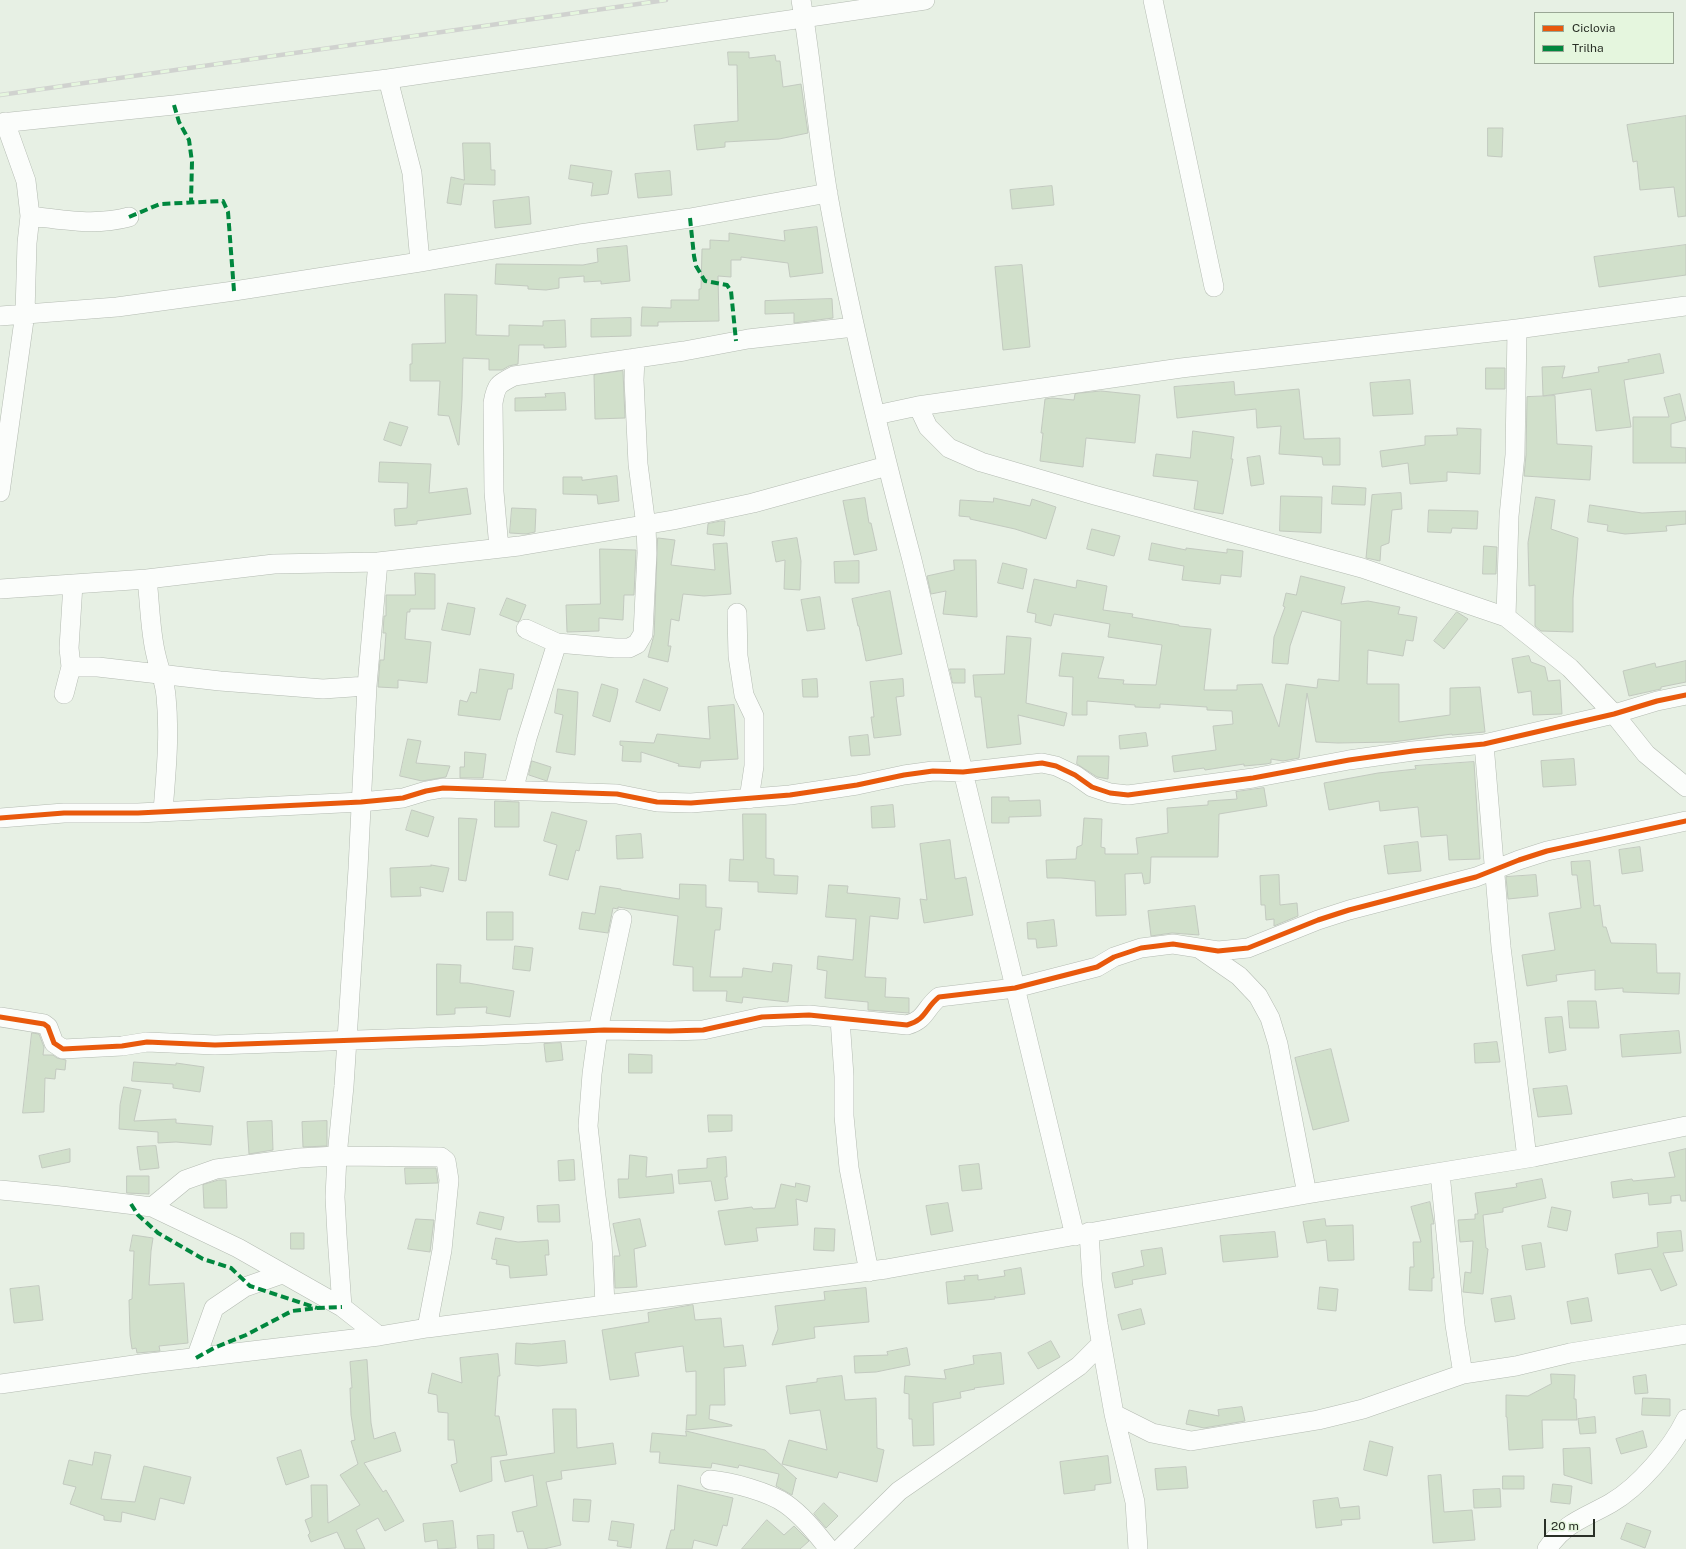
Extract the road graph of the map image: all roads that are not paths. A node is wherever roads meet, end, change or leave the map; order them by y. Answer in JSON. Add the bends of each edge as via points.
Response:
{"nodes":[{"id":1,"x":925,"y":0,"type":"edge"},
{"id":2,"x":1153,"y":0,"type":"edge"},
{"id":3,"x":802,"y":9,"type":"edge"},
{"id":4,"x":388,"y":79,"type":"junction"},
{"id":5,"x":2,"y":122,"type":"edge"},
{"id":6,"x":828,"y":193,"type":"junction"},
{"id":7,"x":30,"y":216,"type":"junction"},
{"id":8,"x":130,"y":217,"type":"dead end"},
{"id":9,"x":420,"y":262,"type":"junction"},
{"id":10,"x":1214,"y":287,"type":"dead end"},
{"id":11,"x":1686,"y":306,"type":"edge"},
{"id":12,"x":25,"y":314,"type":"junction"},
{"id":13,"x":0,"y":316,"type":"edge"},
{"id":14,"x":854,"y":327,"type":"junction"},
{"id":15,"x":1517,"y":329,"type":"junction"},
{"id":16,"x":635,"y":358,"type":"junction"},
{"id":17,"x":918,"y":406,"type":"junction"},
{"id":18,"x":876,"y":415,"type":"junction"},
{"id":19,"x":887,"y":466,"type":"junction"},
{"id":20,"x":0,"y":492,"type":"edge"},
{"id":21,"x":646,"y":526,"type":"junction"},
{"id":22,"x":499,"y":548,"type":"junction"},
{"id":23,"x":378,"y":562,"type":"junction"},
{"id":24,"x":147,"y":579,"type":"junction"},
{"id":25,"x":73,"y":584,"type":"junction"},
{"id":26,"x":0,"y":589,"type":"edge"},
{"id":27,"x":737,"y":613,"type":"dead end"},
{"id":28,"x":1506,"y":617,"type":"junction"},
{"id":29,"x":526,"y":628,"type":"dead end"},
{"id":30,"x":557,"y":643,"type":"junction"},
{"id":31,"x":70,"y":668,"type":"junction"},
{"id":32,"x":162,"y":674,"type":"junction"},
{"id":33,"x":367,"y":686,"type":"junction"},
{"id":34,"x":64,"y":694,"type":"dead end"},
{"id":35,"x":1686,"y":695,"type":"edge"},
{"id":36,"x":1614,"y":714,"type":"junction"},
{"id":37,"x":1484,"y":744,"type":"junction"},
{"id":38,"x":963,"y":772,"type":"junction"},
{"id":39,"x":1686,"y":787,"type":"edge"},
{"id":40,"x":513,"y":791,"type":"junction"},
{"id":41,"x":749,"y":799,"type":"junction"},
{"id":42,"x":361,"y":802,"type":"junction"},
{"id":43,"x":163,"y":812,"type":"junction"},
{"id":44,"x":0,"y":818,"type":"edge"},
{"id":45,"x":1686,"y":821,"type":"edge"},
{"id":46,"x":1496,"y":870,"type":"junction"},
{"id":47,"x":622,"y":919,"type":"dead end"},
{"id":48,"x":1199,"y":949,"type":"junction"},
{"id":49,"x":1015,"y":988,"type":"junction"},
{"id":50,"x":0,"y":1017,"type":"edge"},
{"id":51,"x":840,"y":1018,"type":"junction"},
{"id":52,"x":598,"y":1030,"type":"junction"},
{"id":53,"x":346,"y":1040,"type":"junction"},
{"id":54,"x":1686,"y":1126,"type":"edge"},
{"id":55,"x":337,"y":1156,"type":"junction"},
{"id":56,"x":1527,"y":1158,"type":"junction"},
{"id":57,"x":1440,"y":1173,"type":"junction"},
{"id":58,"x":0,"y":1190,"type":"edge"},
{"id":59,"x":1307,"y":1194,"type":"junction"},
{"id":60,"x":152,"y":1207,"type":"junction"},
{"id":61,"x":1082,"y":1234,"type":"junction"},
{"id":62,"x":868,"y":1272,"type":"junction"},
{"id":63,"x":282,"y":1274,"type":"junction"},
{"id":64,"x":605,"y":1305,"type":"junction"},
{"id":65,"x":342,"y":1307,"type":"junction"},
{"id":66,"x":428,"y":1328,"type":"junction"},
{"id":67,"x":1686,"y":1334,"type":"edge"},
{"id":68,"x":379,"y":1336,"type":"junction"},
{"id":69,"x":1101,"y":1344,"type":"junction"},
{"id":70,"x":196,"y":1358,"type":"junction"},
{"id":71,"x":1463,"y":1374,"type":"junction"},
{"id":72,"x":0,"y":1384,"type":"edge"},
{"id":73,"x":1114,"y":1414,"type":"junction"},
{"id":74,"x":1686,"y":1419,"type":"edge"},
{"id":75,"x":710,"y":1480,"type":"dead end"},
{"id":76,"x":829,"y":1549,"type":"edge"},
{"id":77,"x":840,"y":1549,"type":"edge"},
{"id":78,"x":1138,"y":1549,"type":"edge"},
{"id":79,"x":1547,"y":1549,"type":"edge"}],
"edges":[{"from":1,"to":3,"type":"street"},
{"from":2,"to":10,"type":"street"},
{"from":3,"to":4,"type":"street"},
{"from":3,"to":6,"type":"street"},
{"from":4,"to":5,"type":"street","via":[[174,105]]},
{"from":4,"to":9,"type":"street","via":[[412,173]]},
{"from":5,"to":7,"type":"street","via":[[26,181]]},
{"from":6,"to":9,"type":"street"},
{"from":6,"to":14,"type":"street"},
{"from":7,"to":8,"type":"street","via":[[91,223]]},
{"from":7,"to":12,"type":"street"},
{"from":9,"to":12,"type":"street","via":[[125,306]]},
{"from":11,"to":15,"type":"street"},
{"from":12,"to":13,"type":"street"},
{"from":12,"to":20,"type":"street"},
{"from":14,"to":16,"type":"street","via":[[748,339]]},
{"from":14,"to":18,"type":"street"},
{"from":15,"to":17,"type":"street","via":[[1181,368]]},
{"from":15,"to":28,"type":"street","via":[[1516,455],[1509,516]]},
{"from":16,"to":21,"type":"street","via":[[638,464]]},
{"from":16,"to":22,"type":"street","via":[[514,376],[500,383],[495,390],[493,403],[494,492]]},
{"from":17,"to":18,"type":"street"},
{"from":17,"to":28,"type":"street","via":[[928,427],[949,448],[981,462],[1355,566]]},
{"from":18,"to":19,"type":"street"},
{"from":19,"to":21,"type":"street","via":[[753,503]]},
{"from":19,"to":38,"type":"street"},
{"from":21,"to":22,"type":"street"},
{"from":21,"to":30,"type":"street","via":[[648,554],[643,634],[637,644],[628,648],[615,648]]},
{"from":22,"to":23,"type":"street"},
{"from":23,"to":24,"type":"street","via":[[274,564]]},
{"from":23,"to":33,"type":"street"},
{"from":24,"to":25,"type":"street"},
{"from":24,"to":32,"type":"street","via":[[153,640]]},
{"from":25,"to":26,"type":"street"},
{"from":25,"to":31,"type":"street"},
{"from":27,"to":41,"type":"street","via":[[738,656],[744,695],[754,716],[754,766]]},
{"from":28,"to":36,"type":"street","via":[[1570,668]]},
{"from":29,"to":30,"type":"street"},
{"from":30,"to":40,"type":"street"},
{"from":31,"to":32,"type":"street","via":[[98,666]]},
{"from":31,"to":34,"type":"street"},
{"from":32,"to":33,"type":"street","via":[[220,682],[323,689]]},
{"from":32,"to":43,"type":"street","via":[[166,697],[168,749]]},
{"from":33,"to":42,"type":"street"},
{"from":35,"to":36,"type":"street"},
{"from":36,"to":37,"type":"street"},
{"from":36,"to":39,"type":"street","via":[[1646,754]]},
{"from":37,"to":38,"type":"street","via":[[1349,760],[1253,778],[1128,794],[1110,793],[1092,787],[1075,775],[1042,763]]},
{"from":37,"to":46,"type":"street"},
{"from":38,"to":41,"type":"street","via":[[933,771],[857,785]]},
{"from":38,"to":49,"type":"street"},
{"from":40,"to":41,"type":"street","via":[[617,794],[657,802],[691,803]]},
{"from":40,"to":42,"type":"street","via":[[443,788],[403,798]]},
{"from":42,"to":43,"type":"street"},
{"from":42,"to":53,"type":"street"},
{"from":43,"to":44,"type":"street","via":[[64,813]]},
{"from":45,"to":46,"type":"street","via":[[1547,851]]},
{"from":46,"to":48,"type":"street","via":[[1349,910],[1248,948],[1218,951]]},
{"from":46,"to":56,"type":"street","via":[[1501,947]]},
{"from":47,"to":52,"type":"street"},
{"from":48,"to":49,"type":"street","via":[[1173,944],[1141,948],[1097,967]]},
{"from":48,"to":59,"type":"street","via":[[1239,976],[1258,996],[1270,1018],[1278,1044]]},
{"from":49,"to":51,"type":"street","via":[[939,997],[916,1022],[907,1024]]},
{"from":49,"to":61,"type":"street"},
{"from":50,"to":53,"type":"street","via":[[44,1024],[48,1027],[54,1043],[63,1049],[148,1042],[215,1045]]},
{"from":51,"to":52,"type":"street","via":[[809,1015],[762,1017],[703,1030]]},
{"from":51,"to":62,"type":"street","via":[[844,1116]]},
{"from":52,"to":53,"type":"street"},
{"from":52,"to":64,"type":"street","via":[[588,1126],[602,1242]]},
{"from":53,"to":55,"type":"street"},
{"from":54,"to":56,"type":"street"},
{"from":55,"to":60,"type":"street","via":[[298,1158],[216,1169],[185,1180]]},
{"from":55,"to":65,"type":"street","via":[[336,1220]]},
{"from":55,"to":66,"type":"street","via":[[432,1156],[441,1157],[446,1161],[449,1180],[442,1250]]},
{"from":56,"to":57,"type":"street"},
{"from":57,"to":59,"type":"street"},
{"from":57,"to":71,"type":"street","via":[[1455,1325]]},
{"from":58,"to":60,"type":"street"},
{"from":59,"to":61,"type":"street"},
{"from":60,"to":63,"type":"street","via":[[238,1248]]},
{"from":61,"to":62,"type":"street"},
{"from":61,"to":69,"type":"street"},
{"from":62,"to":64,"type":"street"},
{"from":63,"to":65,"type":"street"},
{"from":63,"to":70,"type":"street","via":[[245,1287],[214,1308]]},
{"from":64,"to":66,"type":"street"},
{"from":65,"to":68,"type":"street"},
{"from":66,"to":68,"type":"street"},
{"from":67,"to":71,"type":"street"},
{"from":68,"to":70,"type":"street"},
{"from":69,"to":73,"type":"street"},
{"from":69,"to":77,"type":"street","via":[[1079,1366],[898,1491]]},
{"from":70,"to":72,"type":"street"},
{"from":71,"to":73,"type":"street","via":[[1363,1409],[1318,1420],[1191,1441],[1152,1434]]},
{"from":73,"to":78,"type":"street","via":[[1135,1502]]},
{"from":74,"to":79,"type":"street","via":[[1672,1442],[1643,1478],[1612,1503],[1564,1529]]},
{"from":75,"to":76,"type":"street","via":[[745,1487],[785,1504],[805,1521]]}]}
